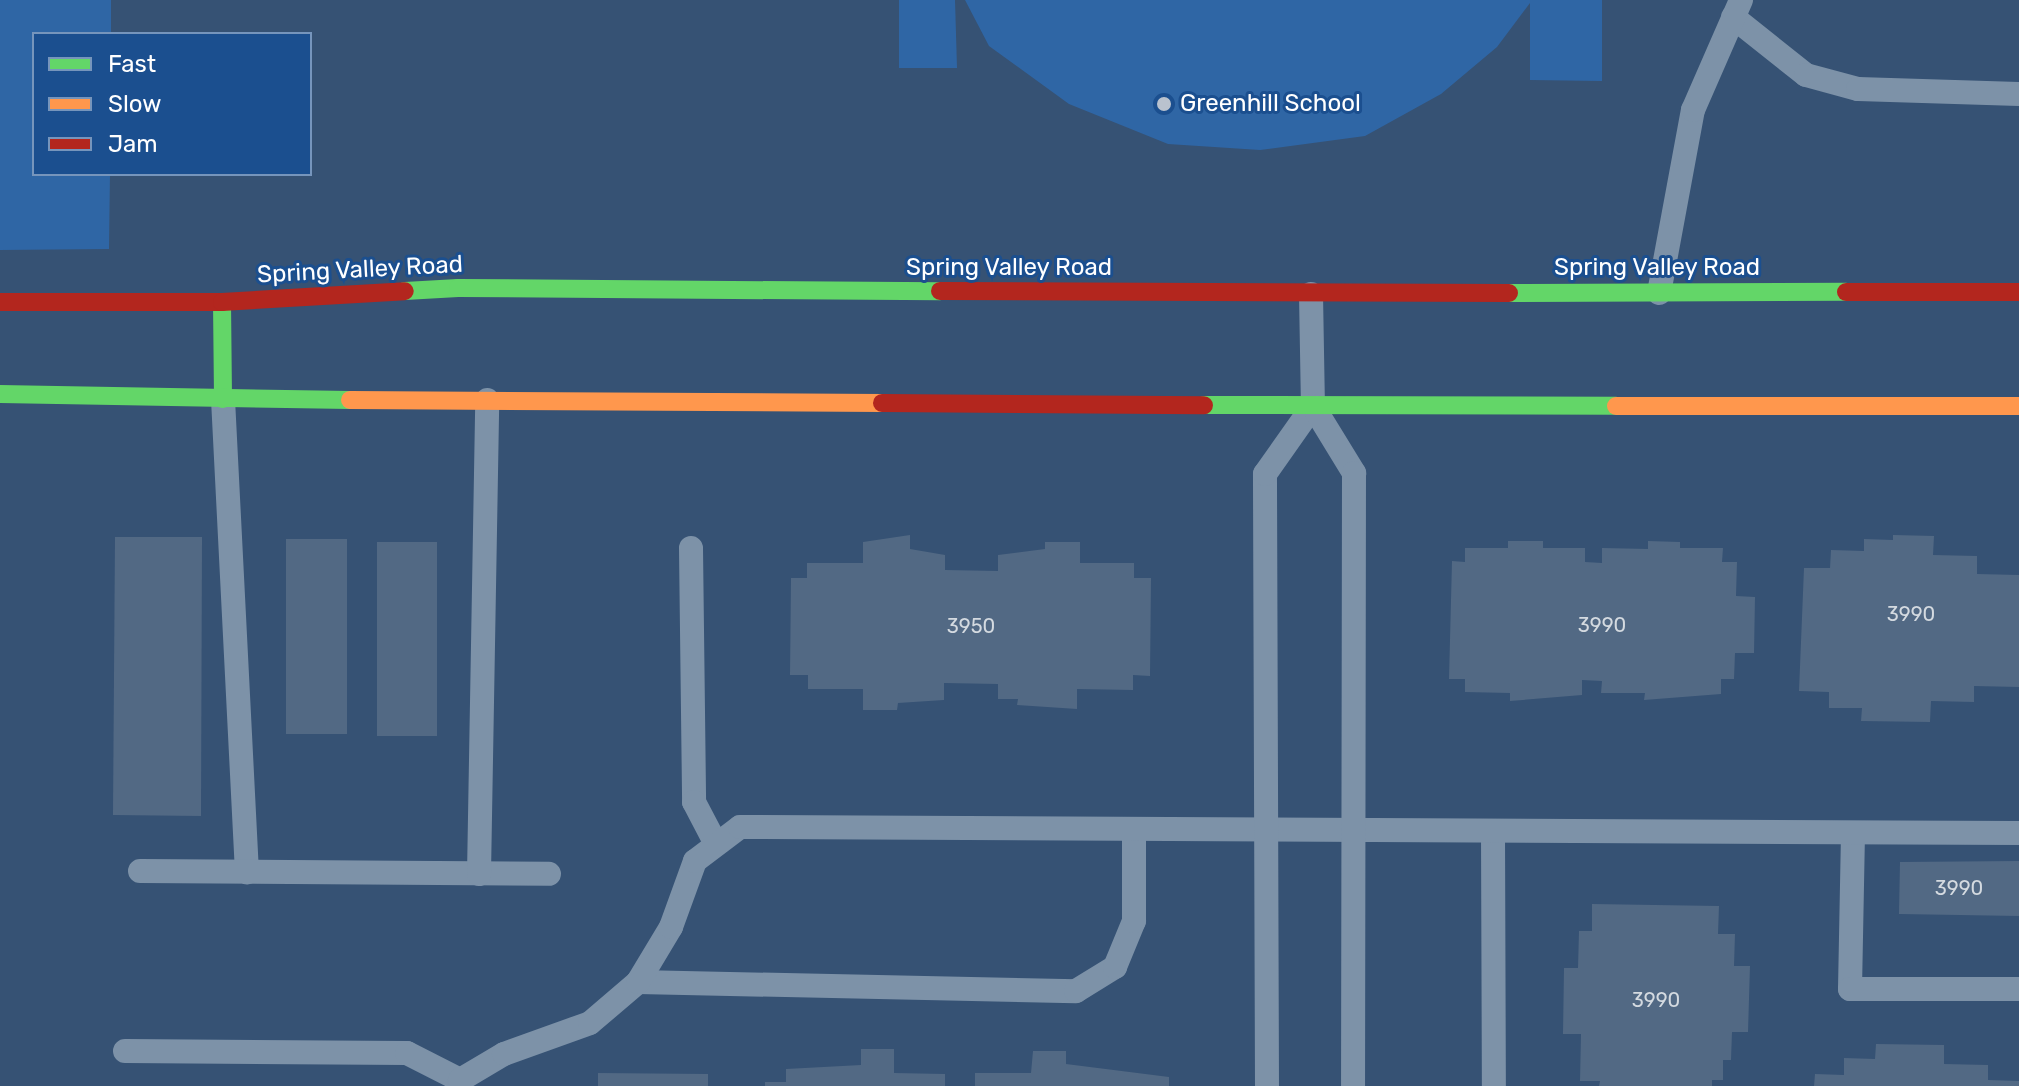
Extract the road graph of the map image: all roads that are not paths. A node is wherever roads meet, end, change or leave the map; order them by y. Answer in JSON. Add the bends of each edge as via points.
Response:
{"nodes":[{"id":1,"x":1737,"y":8,"type":"edge"},
{"id":2,"x":2019,"y":94,"type":"edge"},
{"id":3,"x":2019,"y":292,"type":"edge"},
{"id":4,"x":1659,"y":293,"type":"junction"},
{"id":5,"x":1311,"y":294,"type":"junction"},
{"id":6,"x":0,"y":302,"type":"edge"},
{"id":7,"x":222,"y":302,"type":"junction"},
{"id":8,"x":0,"y":394,"type":"edge"},
{"id":9,"x":223,"y":399,"type":"junction"},
{"id":10,"x":487,"y":400,"type":"junction"},
{"id":11,"x":1313,"y":406,"type":"junction"},
{"id":12,"x":2019,"y":406,"type":"edge"},
{"id":13,"x":691,"y":548,"type":"dead end"},
{"id":14,"x":1266,"y":828,"type":"junction"},
{"id":15,"x":1134,"y":829,"type":"junction"},
{"id":16,"x":1354,"y":831,"type":"junction"},
{"id":17,"x":1493,"y":833,"type":"junction"},
{"id":18,"x":1853,"y":833,"type":"junction"},
{"id":19,"x":2019,"y":833,"type":"edge"},
{"id":20,"x":716,"y":844,"type":"junction"},
{"id":21,"x":140,"y":871,"type":"dead end"},
{"id":22,"x":247,"y":872,"type":"junction"},
{"id":23,"x":479,"y":874,"type":"junction"},
{"id":24,"x":549,"y":874,"type":"dead end"},
{"id":25,"x":638,"y":982,"type":"junction"},
{"id":26,"x":2019,"y":989,"type":"edge"},
{"id":27,"x":125,"y":1051,"type":"dead end"},
{"id":28,"x":460,"y":1083,"type":"edge"},
{"id":29,"x":1267,"y":1086,"type":"edge"},
{"id":30,"x":1353,"y":1086,"type":"edge"},
{"id":31,"x":1494,"y":1086,"type":"edge"}],
"edges":[{"from":1,"to":2,"type":"lane","via":[[1806,75],[1858,89]]},
{"from":1,"to":4,"type":"lane","via":[[1693,110]]},
{"from":3,"to":4,"type":"main road","name":"Spring Valley Road"},
{"from":4,"to":5,"type":"main road","name":"Spring Valley Road"},
{"from":5,"to":7,"type":"main road","name":"Spring Valley Road","via":[[458,288]]},
{"from":5,"to":11,"type":"lane"},
{"from":6,"to":7,"type":"main road","name":"Spring Valley Road"},
{"from":7,"to":9,"type":"main road"},
{"from":8,"to":9,"type":"main road"},
{"from":9,"to":10,"type":"main road"},
{"from":9,"to":22,"type":"lane"},
{"from":10,"to":11,"type":"main road"},
{"from":10,"to":23,"type":"lane"},
{"from":11,"to":12,"type":"main road"},
{"from":11,"to":14,"type":"lane","via":[[1265,474]]},
{"from":11,"to":16,"type":"lane","via":[[1354,473]]},
{"from":13,"to":20,"type":"lane","via":[[694,802]]},
{"from":14,"to":15,"type":"lane"},
{"from":14,"to":16,"type":"lane"},
{"from":14,"to":29,"type":"lane"},
{"from":15,"to":20,"type":"lane","via":[[740,827]]},
{"from":15,"to":25,"type":"lane","via":[[1134,921],[1115,967],[1076,991]]},
{"from":16,"to":17,"type":"lane"},
{"from":16,"to":30,"type":"lane"},
{"from":17,"to":18,"type":"lane"},
{"from":17,"to":31,"type":"lane"},
{"from":18,"to":19,"type":"lane"},
{"from":18,"to":26,"type":"lane","via":[[1850,989]]},
{"from":20,"to":25,"type":"lane","via":[[695,861],[671,927]]},
{"from":21,"to":22,"type":"lane"},
{"from":22,"to":23,"type":"lane"},
{"from":23,"to":24,"type":"lane"},
{"from":25,"to":28,"type":"lane","via":[[590,1023],[504,1054]]},
{"from":27,"to":28,"type":"lane","via":[[407,1053]]}]}
